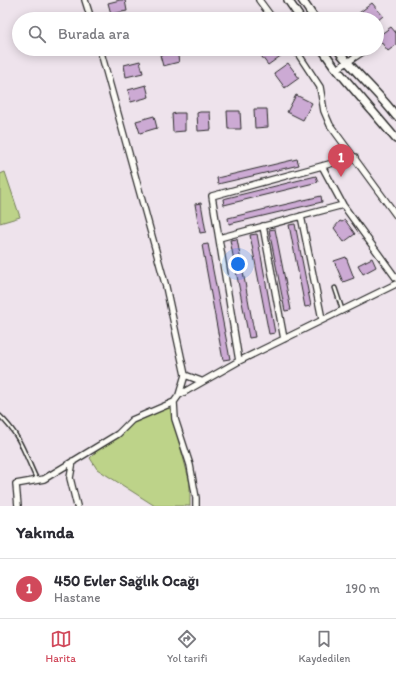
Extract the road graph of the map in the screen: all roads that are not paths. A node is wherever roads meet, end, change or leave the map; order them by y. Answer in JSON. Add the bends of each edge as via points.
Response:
{"nodes":[{"id":1,"x":85,"y":0,"type":"edge"},
{"id":2,"x":259,"y":0,"type":"edge"},
{"id":3,"x":288,"y":0,"type":"edge"},
{"id":4,"x":302,"y":0,"type":"edge"},
{"id":5,"x":89,"y":12,"type":"edge"},
{"id":6,"x":268,"y":12,"type":"edge"},
{"id":7,"x":296,"y":12,"type":"edge"},
{"id":8,"x":310,"y":12,"type":"edge"},
{"id":9,"x":102,"y":56,"type":"edge"},
{"id":10,"x":300,"y":56,"type":"edge"},
{"id":11,"x":327,"y":56,"type":"edge"},
{"id":12,"x":342,"y":56,"type":"edge"},
{"id":13,"x":358,"y":56,"type":"edge"},
{"id":14,"x":348,"y":64,"type":"junction"},
{"id":15,"x":337,"y":69,"type":"junction"},
{"id":16,"x":396,"y":116,"type":"edge"},
{"id":17,"x":396,"y":139,"type":"edge"},
{"id":18,"x":355,"y":158,"type":"junction"},
{"id":19,"x":322,"y":166,"type":"junction"},
{"id":20,"x":343,"y":205,"type":"junction"},
{"id":21,"x":396,"y":215,"type":"edge"},
{"id":22,"x":301,"y":216,"type":"junction"},
{"id":23,"x":263,"y":226,"type":"junction"},
{"id":24,"x":219,"y":238,"type":"junction"},
{"id":25,"x":396,"y":278,"type":"edge"},
{"id":26,"x":396,"y":284,"type":"edge"},
{"id":27,"x":335,"y":288,"type":"dead end"},
{"id":28,"x":342,"y":309,"type":"junction"},
{"id":29,"x":322,"y":319,"type":"junction"},
{"id":30,"x":284,"y":339,"type":"junction"},
{"id":31,"x":239,"y":361,"type":"junction"},
{"id":32,"x":185,"y":375,"type":"junction"},
{"id":33,"x":201,"y":381,"type":"junction"},
{"id":34,"x":178,"y":395,"type":"junction"},
{"id":35,"x":174,"y":402,"type":"junction"},
{"id":36,"x":0,"y":416,"type":"edge"},
{"id":37,"x":73,"y":461,"type":"junction"},
{"id":38,"x":37,"y":480,"type":"junction"},
{"id":39,"x":18,"y":506,"type":"edge"},
{"id":40,"x":77,"y":506,"type":"edge"},
{"id":41,"x":196,"y":506,"type":"edge"}],
"edges":[{"from":1,"to":5,"type":"street"},
{"from":2,"to":6,"type":"street"},
{"from":3,"to":7,"type":"street"},
{"from":4,"to":8,"type":"street"},
{"from":9,"to":32,"type":"street","via":[[166,287]]},
{"from":10,"to":18,"type":"street","via":[[320,87],[324,111],[330,125]]},
{"from":11,"to":15,"type":"street"},
{"from":12,"to":14,"type":"street"},
{"from":13,"to":14,"type":"street"},
{"from":14,"to":15,"type":"street"},
{"from":14,"to":16,"type":"street"},
{"from":15,"to":17,"type":"street"},
{"from":18,"to":19,"type":"street"},
{"from":18,"to":21,"type":"street"},
{"from":19,"to":20,"type":"street"},
{"from":19,"to":24,"type":"street","via":[[212,196]]},
{"from":20,"to":22,"type":"street"},
{"from":20,"to":25,"type":"street"},
{"from":22,"to":23,"type":"street"},
{"from":22,"to":29,"type":"street"},
{"from":23,"to":24,"type":"street"},
{"from":23,"to":30,"type":"street"},
{"from":24,"to":31,"type":"street"},
{"from":26,"to":28,"type":"street"},
{"from":27,"to":28,"type":"lane"},
{"from":28,"to":29,"type":"street"},
{"from":29,"to":30,"type":"street"},
{"from":30,"to":31,"type":"street"},
{"from":31,"to":33,"type":"street"},
{"from":32,"to":33,"type":"street"},
{"from":32,"to":34,"type":"street"},
{"from":33,"to":34,"type":"street"},
{"from":34,"to":35,"type":"street"},
{"from":35,"to":37,"type":"street","via":[[132,420],[118,434]]},
{"from":35,"to":41,"type":"street","via":[[176,419],[190,465]]},
{"from":36,"to":38,"type":"lane","via":[[19,438]]},
{"from":37,"to":38,"type":"street","via":[[44,479]]},
{"from":37,"to":40,"type":"street","via":[[70,478]]},
{"from":38,"to":39,"type":"street","via":[[16,484]]}]}
